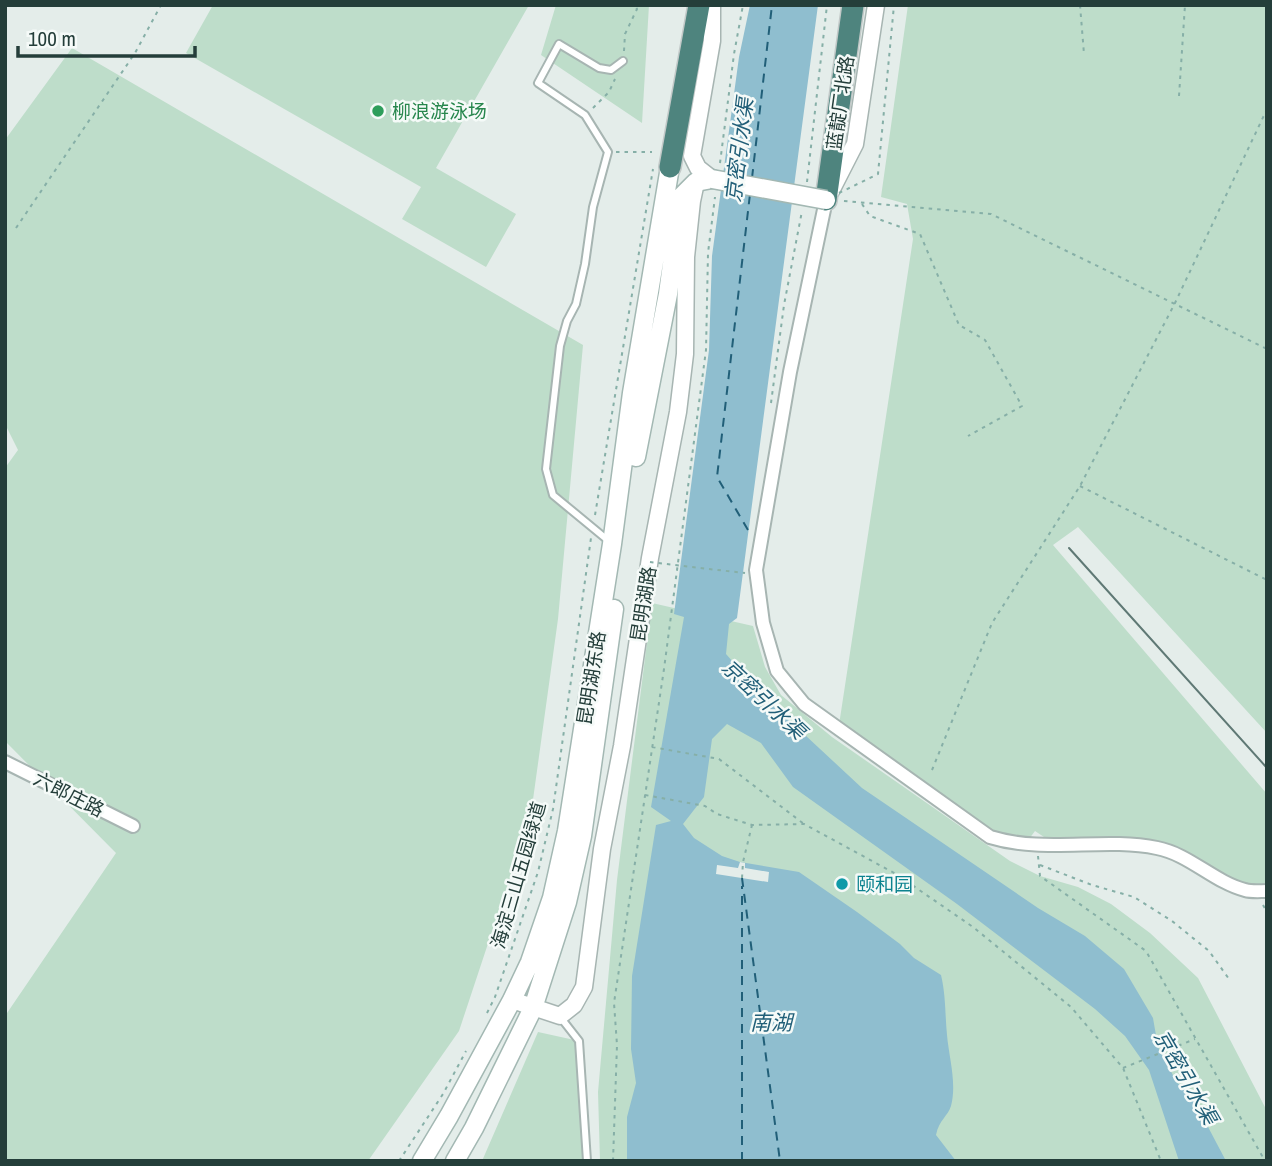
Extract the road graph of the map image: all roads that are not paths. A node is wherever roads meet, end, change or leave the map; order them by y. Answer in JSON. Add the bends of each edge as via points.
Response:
{"nodes":[{"id":1,"x":693,"y":5,"type":"edge"},
{"id":2,"x":699,"y":5,"type":"edge"},
{"id":3,"x":712,"y":5,"type":"edge"},
{"id":4,"x":853,"y":5,"type":"edge"},
{"id":5,"x":876,"y":5,"type":"edge"},
{"id":6,"x":694,"y":36,"type":"junction"},
{"id":7,"x":623,"y":61,"type":"dead end"},
{"id":8,"x":662,"y":165,"type":"joint"},
{"id":9,"x":711,"y":180,"type":"junction"},
{"id":10,"x":826,"y":200,"type":"junction"},
{"id":11,"x":612,"y":544,"type":"junction"},
{"id":12,"x":5,"y":762,"type":"edge"},
{"id":13,"x":133,"y":827,"type":"dead end"},
{"id":14,"x":1267,"y":891,"type":"edge"},
{"id":15,"x":512,"y":1000,"type":"junction"},
{"id":16,"x":533,"y":1008,"type":"junction"},
{"id":17,"x":560,"y":1016,"type":"junction"},
{"id":18,"x":422,"y":1161,"type":"edge"},
{"id":19,"x":455,"y":1161,"type":"edge"},
{"id":20,"x":587,"y":1161,"type":"edge"}],
"edges":[{"from":1,"to":6,"type":"street"},
{"from":2,"to":6,"type":"highway"},
{"from":3,"to":9,"type":"street","via":[[712,41],[692,156]]},
{"from":4,"to":10,"type":"highway","name":"蓝靛厂北路"},
{"from":5,"to":10,"type":"street","via":[[855,144]]},
{"from":6,"to":8,"type":"highway"},
{"from":7,"to":11,"type":"lane","via":[[611,70],[599,68],[559,44],[538,83],[585,115],[608,152],[590,218],[576,304],[560,346],[546,469],[553,495]]},
{"from":8,"to":11,"type":"main road","name":"昆明湖东路"},
{"from":9,"to":10,"type":"main road","bridge":true},
{"from":9,"to":16,"type":"main road","name":"昆明湖东路","via":[[681,197],[679,206],[668,293],[638,439],[582,836],[568,902]]},
{"from":9,"to":17,"type":"street","name":"昆明湖路","via":[[692,201],[682,377],[602,849],[584,987],[574,1005]]},
{"from":10,"to":14,"type":"street","via":[[790,372],[756,575],[777,671],[804,704],[990,837],[1037,846],[1160,848],[1237,887]]},
{"from":11,"to":15,"type":"main road","name":"昆明湖东路","via":[[568,831],[547,911]]},
{"from":12,"to":13,"type":"street","name":"六郎庄路"},
{"from":15,"to":16,"type":"street"},
{"from":15,"to":18,"type":"main road","name":"昆明湖东路"},
{"from":16,"to":17,"type":"street"},
{"from":16,"to":19,"type":"main road","name":"昆明湖东路"},
{"from":17,"to":20,"type":"lane","via":[[579,1041]]}]}
